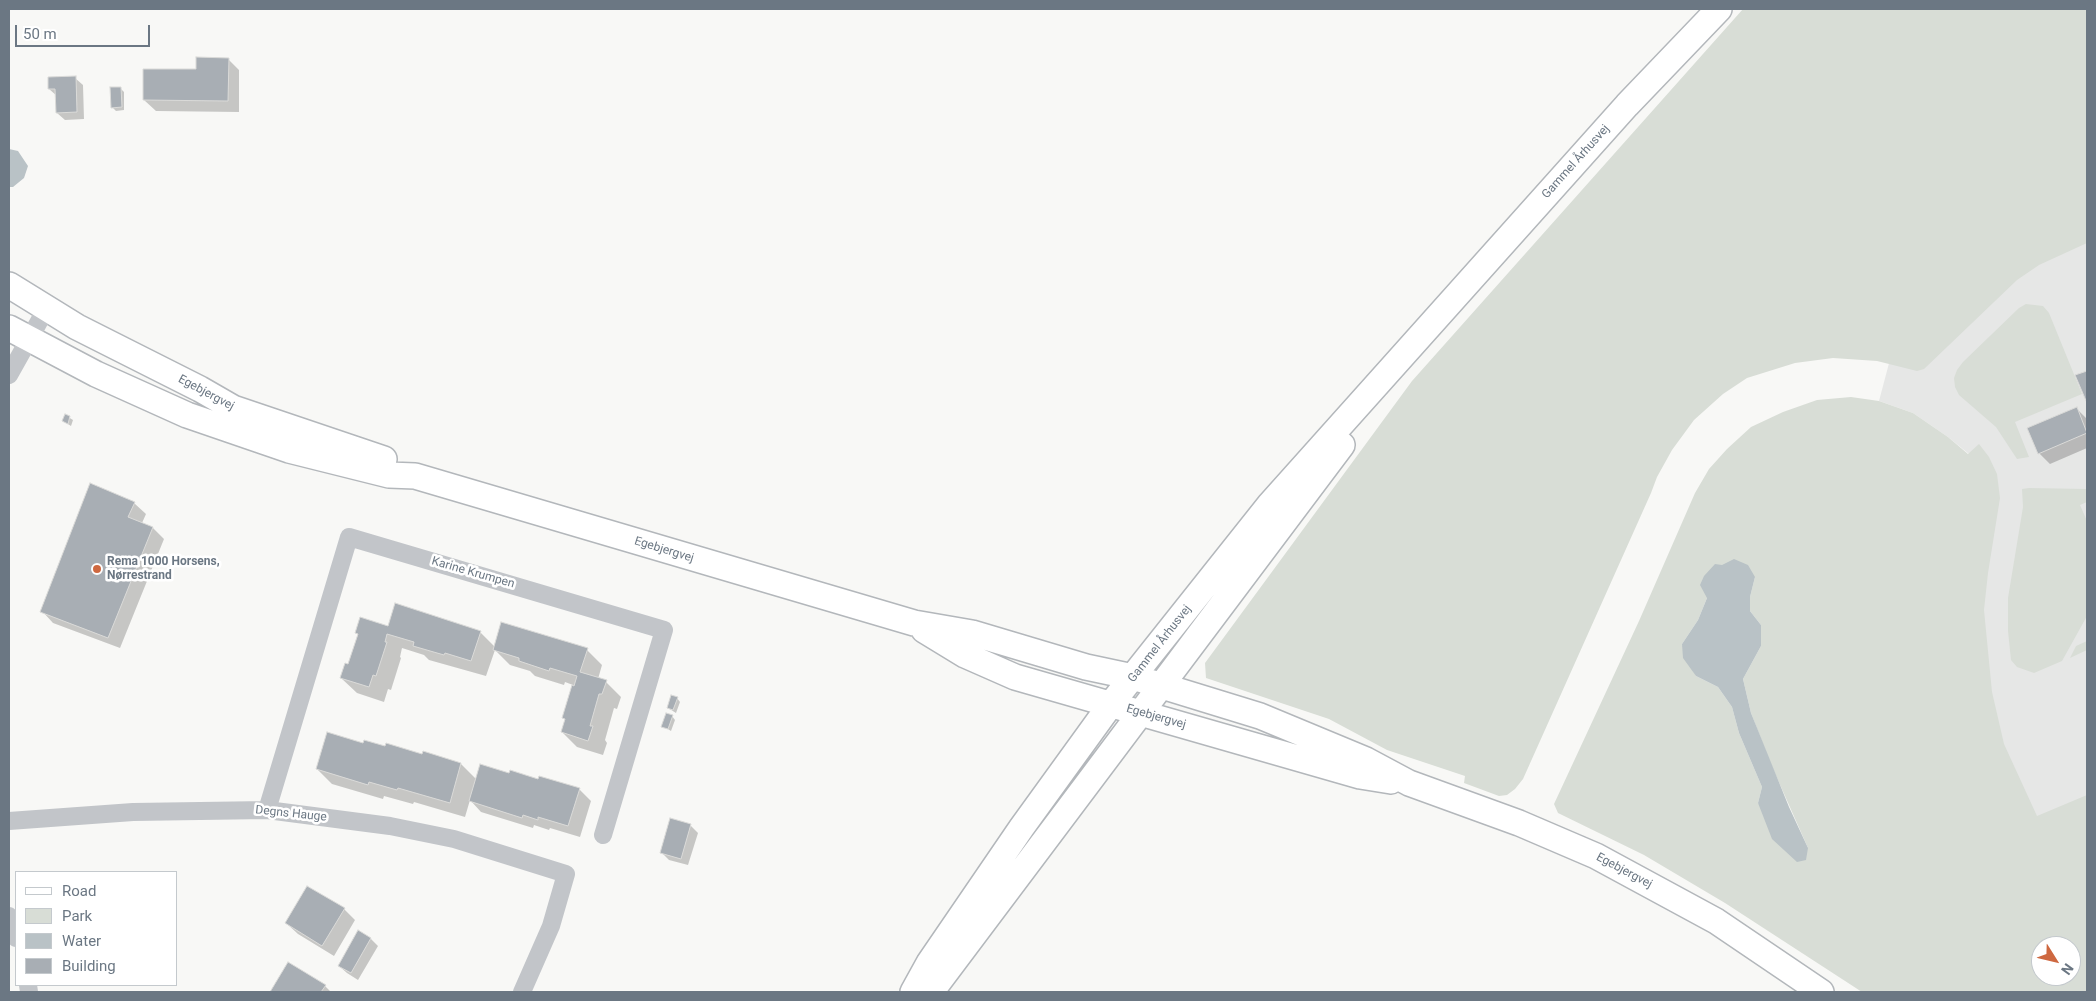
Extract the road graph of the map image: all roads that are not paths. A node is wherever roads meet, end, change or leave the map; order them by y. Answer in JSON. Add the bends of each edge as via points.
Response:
{"nodes":[{"id":1,"x":1719,"y":9,"type":"edge"},
{"id":2,"x":9,"y":285,"type":"edge"},
{"id":3,"x":46,"y":309,"type":"junction"},
{"id":4,"x":1437,"y":319,"type":"junction"},
{"id":5,"x":18,"y":334,"type":"edge"},
{"id":6,"x":9,"y":375,"type":"edge"},
{"id":7,"x":233,"y":408,"type":"junction"},
{"id":8,"x":415,"y":476,"type":"junction"},
{"id":9,"x":914,"y":623,"type":"junction"},
{"id":10,"x":1133,"y":677,"type":"junction"},
{"id":11,"x":1160,"y":686,"type":"junction"},
{"id":12,"x":1111,"y":704,"type":"junction"},
{"id":13,"x":1140,"y":712,"type":"junction"},
{"id":14,"x":1409,"y":783,"type":"junction"},
{"id":15,"x":268,"y":810,"type":"junction"},
{"id":16,"x":9,"y":821,"type":"edge"},
{"id":17,"x":603,"y":836,"type":"dead end"},
{"id":18,"x":9,"y":916,"type":"edge"},
{"id":19,"x":15,"y":935,"type":"edge"},
{"id":20,"x":522,"y":992,"type":"edge"},
{"id":21,"x":913,"y":992,"type":"edge"},
{"id":22,"x":930,"y":992,"type":"edge"},
{"id":23,"x":1821,"y":992,"type":"edge"}],
"edges":[{"from":1,"to":4,"type":"street","name":"Gammel Århusvej","via":[[1620,112]]},
{"from":2,"to":3,"type":"street","name":"Egebjergvej"},
{"from":3,"to":5,"type":"street"},
{"from":3,"to":7,"type":"street","name":"Egebjergvej"},
{"from":4,"to":10,"type":"street","name":"Gammel Århusvej","via":[[1270,504]]},
{"from":4,"to":11,"type":"street","name":"Gammel Århusvej"},
{"from":5,"to":6,"type":"street"},
{"from":5,"to":7,"type":"street","via":[[54,331],[173,390],[208,404]]},
{"from":5,"to":8,"type":"street","name":"Egebjergvej","via":[[96,374],[236,433],[343,464],[389,475]]},
{"from":7,"to":8,"type":"street","name":"Egebjergvej","via":[[394,462]]},
{"from":8,"to":9,"type":"street","name":"Egebjergvej"},
{"from":9,"to":10,"type":"street","name":"Egebjergvej","via":[[972,633],[1086,667]]},
{"from":9,"to":12,"type":"street","name":"Egebjergvej","via":[[964,655],[1014,677]]},
{"from":10,"to":11,"type":"street","name":"Egebjergvej"},
{"from":10,"to":12,"type":"street","name":"Gammel Århusvej"},
{"from":11,"to":13,"type":"street","name":"Gammel Århusvej"},
{"from":11,"to":14,"type":"street","name":"Egebjergvej","via":[[1260,716],[1366,760]]},
{"from":12,"to":13,"type":"street","name":"Egebjergvej"},
{"from":12,"to":21,"type":"street","name":"Gammel Århusvej","via":[[1016,835],[929,963]]},
{"from":13,"to":14,"type":"street","name":"Egebjergvej","via":[[1360,776]]},
{"from":13,"to":22,"type":"street","name":"Gammel Århusvej"},
{"from":14,"to":23,"type":"street","name":"Egebjergvej","via":[[1519,823],[1596,856],[1716,921]]},
{"from":15,"to":16,"type":"street","name":"Degns Hauge","via":[[133,812]]},
{"from":15,"to":17,"type":"street","name":"Karine Krumpen","via":[[349,537],[664,630]]},
{"from":15,"to":20,"type":"street","name":"Degns Hauge","via":[[390,826],[454,839],[566,874],[551,926]]},
{"from":18,"to":19,"type":"street"}]}
